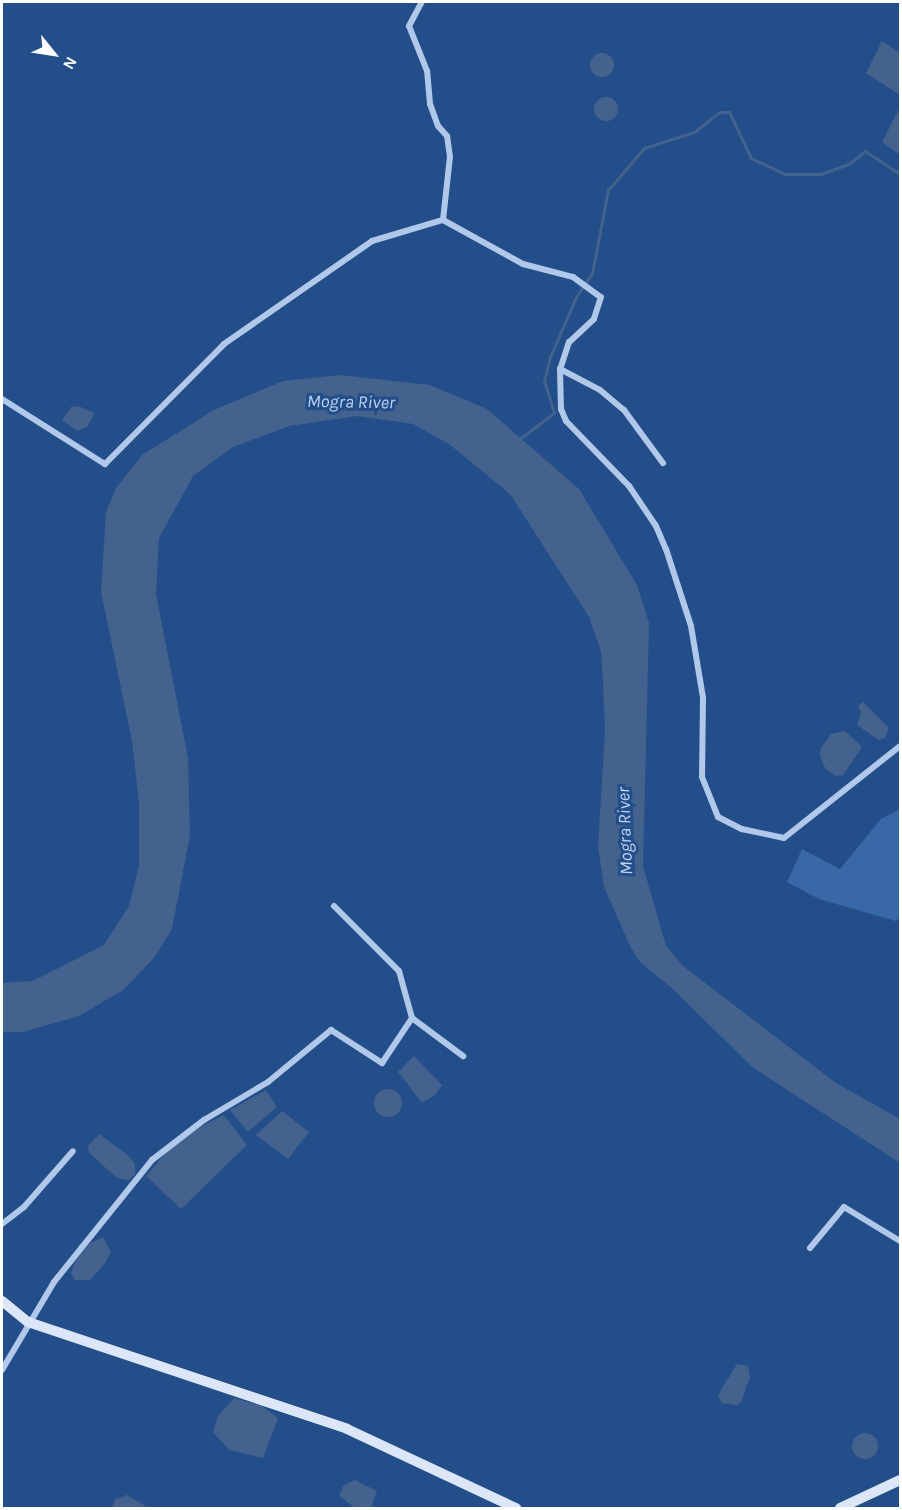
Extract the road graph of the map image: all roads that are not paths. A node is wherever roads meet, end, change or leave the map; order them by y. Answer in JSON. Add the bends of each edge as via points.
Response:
{"nodes":[{"id":1,"x":422,"y":2,"type":"edge"},
{"id":2,"x":443,"y":220,"type":"junction"},
{"id":3,"x":560,"y":369,"type":"junction"},
{"id":4,"x":2,"y":399,"type":"edge"},
{"id":5,"x":663,"y":463,"type":"dead end"},
{"id":6,"x":900,"y":746,"type":"edge"},
{"id":7,"x":334,"y":906,"type":"dead end"},
{"id":8,"x":412,"y":1018,"type":"junction"},
{"id":9,"x":463,"y":1056,"type":"dead end"},
{"id":10,"x":73,"y":1151,"type":"dead end"},
{"id":11,"x":2,"y":1224,"type":"edge"},
{"id":12,"x":900,"y":1241,"type":"edge"},
{"id":13,"x":810,"y":1248,"type":"dead end"},
{"id":14,"x":2,"y":1301,"type":"edge"},
{"id":15,"x":28,"y":1322,"type":"junction"},
{"id":16,"x":2,"y":1370,"type":"edge"},
{"id":17,"x":900,"y":1480,"type":"edge"},
{"id":18,"x":516,"y":1509,"type":"edge"},
{"id":19,"x":840,"y":1509,"type":"edge"}],
"edges":[{"from":1,"to":2,"type":"street","via":[[409,26],[427,71],[430,104],[438,126],[447,136],[450,157]]},
{"from":2,"to":3,"type":"street","via":[[523,264],[573,277],[601,297],[594,319],[569,342]]},
{"from":2,"to":4,"type":"street","via":[[372,241],[224,344],[105,464]]},
{"from":3,"to":5,"type":"street","via":[[600,390],[624,410]]},
{"from":3,"to":6,"type":"street","via":[[561,408],[566,421],[628,486],[656,526],[666,549],[691,626],[703,698],[702,777],[718,817],[742,829],[784,838]]},
{"from":7,"to":8,"type":"street","via":[[399,971]]},
{"from":8,"to":9,"type":"street"},
{"from":8,"to":15,"type":"street","via":[[382,1063],[331,1030],[268,1082],[180,1137],[152,1160],[118,1206],[84,1240]]},
{"from":10,"to":11,"type":"street","via":[[24,1207]]},
{"from":12,"to":13,"type":"street","via":[[844,1207]]},
{"from":14,"to":15,"type":"street"},
{"from":15,"to":16,"type":"street"},
{"from":15,"to":18,"type":"street","via":[[347,1429]]},
{"from":17,"to":19,"type":"street"}]}
